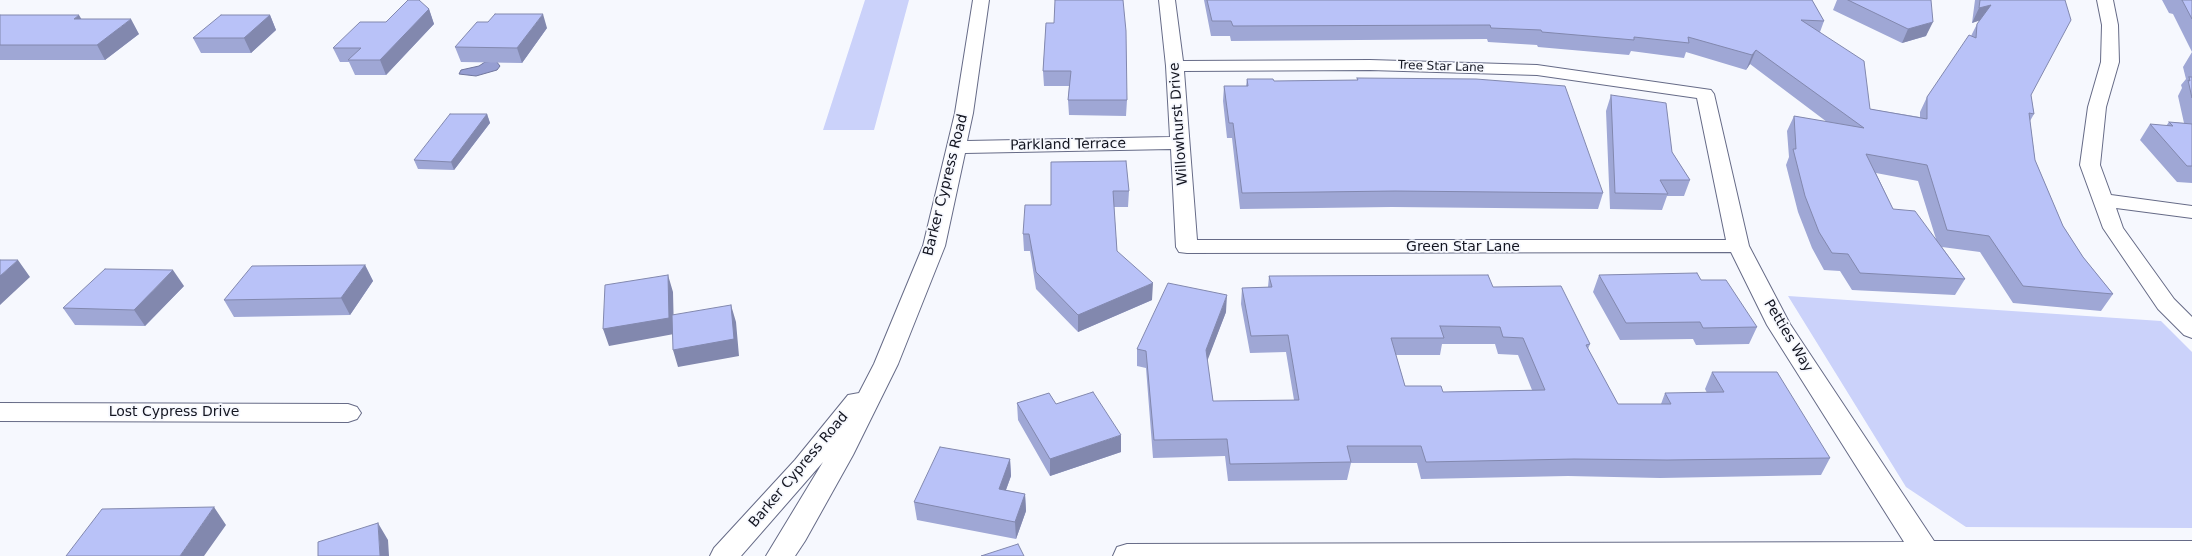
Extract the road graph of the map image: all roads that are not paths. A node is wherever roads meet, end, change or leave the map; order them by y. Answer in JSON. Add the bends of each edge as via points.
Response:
{"nodes":[{"id":1,"x":981,"y":0,"type":"edge"},
{"id":2,"x":1167,"y":0,"type":"edge"},
{"id":3,"x":2105,"y":0,"type":"edge"},
{"id":4,"x":1175,"y":66,"type":"junction"},
{"id":5,"x":1704,"y":94,"type":"joint"},
{"id":6,"x":1180,"y":143,"type":"junction"},
{"id":7,"x":956,"y":147,"type":"junction"},
{"id":8,"x":2103,"y":200,"type":"junction"},
{"id":9,"x":2192,"y":212,"type":"edge"},
{"id":10,"x":1738,"y":246,"type":"junction"},
{"id":11,"x":1187,"y":248,"type":"joint"},
{"id":12,"x":2192,"y":330,"type":"edge"},
{"id":13,"x":886,"y":364,"type":"junction"},
{"id":14,"x":0,"y":412,"type":"edge"},
{"id":15,"x":348,"y":413,"type":"dead end"},
{"id":16,"x":2192,"y":552,"type":"edge"},
{"id":17,"x":1927,"y":554,"type":"junction"},
{"id":18,"x":2143,"y":554,"type":"edge"},
{"id":19,"x":1127,"y":555,"type":"dead end"},
{"id":20,"x":724,"y":556,"type":"edge"},
{"id":21,"x":780,"y":556,"type":"edge"}],
"edges":[{"from":1,"to":7,"type":"street","name":"Barker Cypress Road","via":[[964,113]]},
{"from":2,"to":4,"type":"street","name":"Willowhurst Drive"},
{"from":3,"to":8,"type":"street","via":[[2110,25],[2110,62],[2097,107],[2090,165]]},
{"from":4,"to":5,"type":"street","name":"Tree Star Lane","via":[[1370,65],[1537,70]]},
{"from":4,"to":6,"type":"street","name":"Willowhurst Drive"},
{"from":5,"to":10,"type":"street","name":"Petties Way"},
{"from":6,"to":7,"type":"street","name":"Parkland Terrace"},
{"from":6,"to":11,"type":"street","name":"Willowhurst Drive"},
{"from":7,"to":13,"type":"street","name":"Barker Cypress Road","via":[[934,246]]},
{"from":8,"to":9,"type":"street"},
{"from":8,"to":12,"type":"street","via":[[2113,228],[2166,304]]},
{"from":10,"to":11,"type":"street","name":"Green Star Lane"},
{"from":10,"to":17,"type":"street","name":"Petties Way","via":[[1779,325]]},
{"from":13,"to":20,"type":"street","name":"Barker Cypress Road","via":[[804,467]]},
{"from":13,"to":21,"type":"street","name":"Barker Cypress Road","via":[[840,455]]},
{"from":14,"to":15,"type":"street","name":"Lost Cypress Drive"},
{"from":16,"to":18,"type":"street"},
{"from":17,"to":18,"type":"street"},
{"from":17,"to":19,"type":"street"}]}
